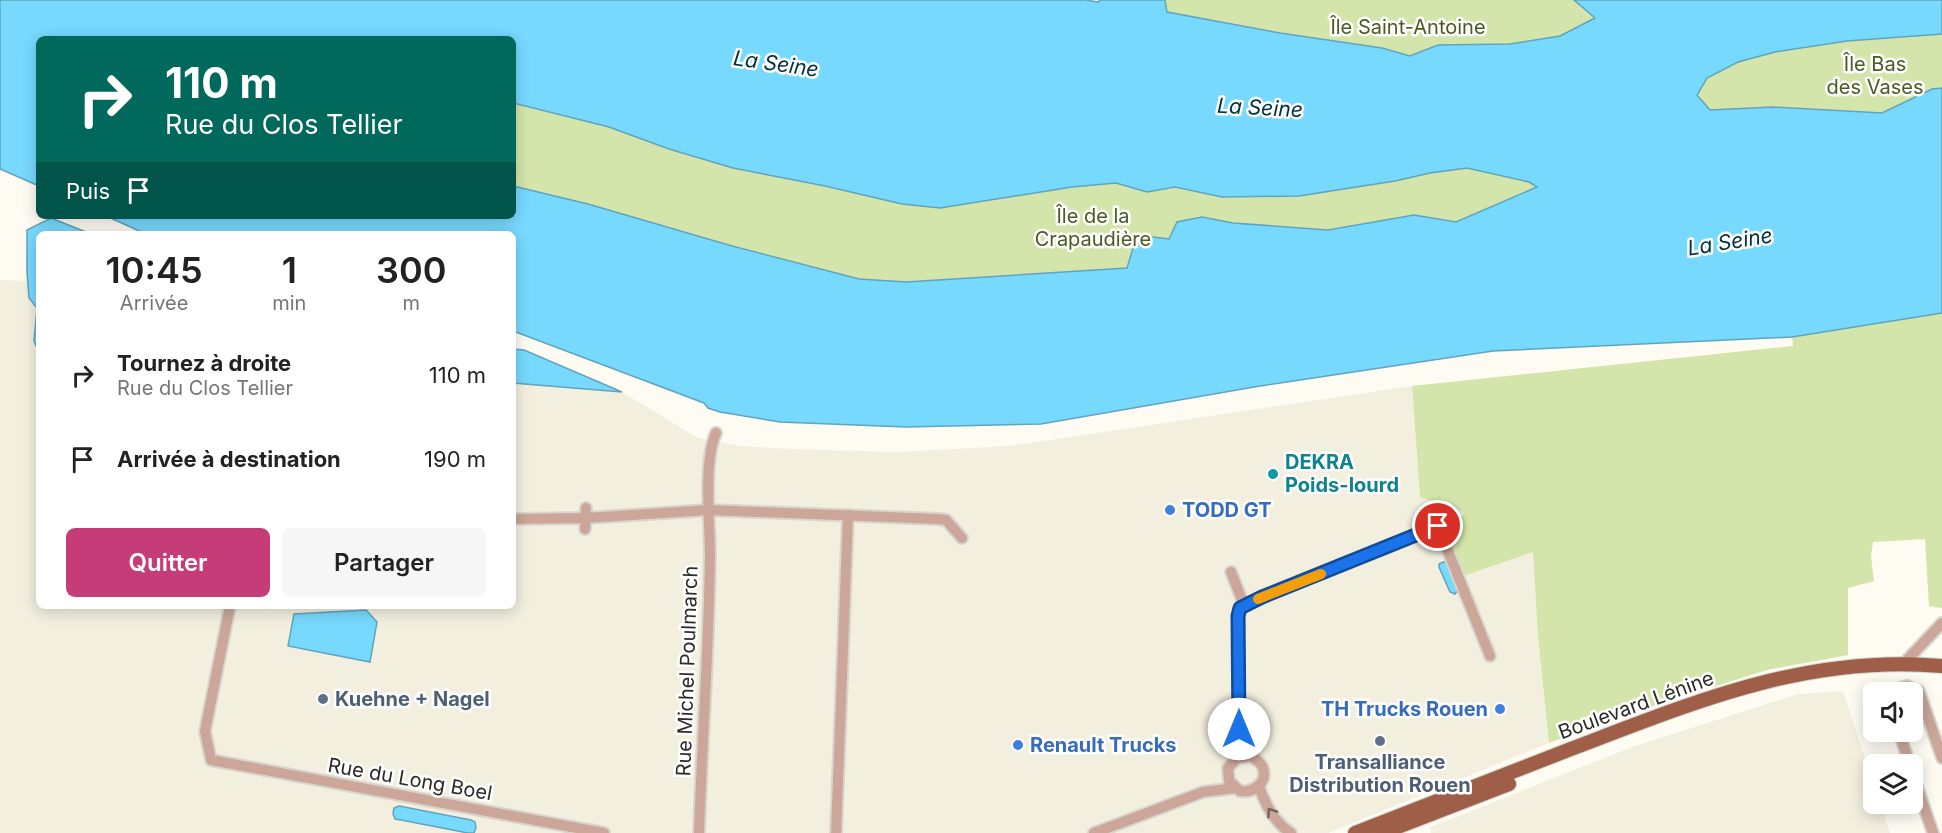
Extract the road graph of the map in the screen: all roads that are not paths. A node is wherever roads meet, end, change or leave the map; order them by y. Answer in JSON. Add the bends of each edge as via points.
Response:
{"nodes":[{"id":1,"x":716,"y":433,"type":"dead end"},
{"id":2,"x":709,"y":510,"type":"junction"},
{"id":3,"x":848,"y":515,"type":"junction"},
{"id":4,"x":516,"y":519,"type":"edge"},
{"id":5,"x":962,"y":538,"type":"dead end"},
{"id":6,"x":1231,"y":572,"type":"dead end"},
{"id":7,"x":1244,"y":606,"type":"junction"},
{"id":8,"x":229,"y":609,"type":"edge"},
{"id":9,"x":1942,"y":623,"type":"edge"},
{"id":10,"x":1491,"y":656,"type":"dead end"},
{"id":11,"x":1908,"y":663,"type":"junction"},
{"id":12,"x":1942,"y":666,"type":"edge"},
{"id":13,"x":1942,"y":675,"type":"edge"},
{"id":14,"x":1923,"y":703,"type":"edge"},
{"id":15,"x":1239,"y":729,"type":"junction"},
{"id":16,"x":1250,"y":756,"type":"junction"},
{"id":17,"x":1942,"y":758,"type":"edge"},
{"id":18,"x":1235,"y":759,"type":"junction"},
{"id":19,"x":1228,"y":772,"type":"junction"},
{"id":20,"x":1258,"y":786,"type":"junction"},
{"id":21,"x":1235,"y":788,"type":"junction"},
{"id":22,"x":1203,"y":792,"type":"junction"},
{"id":23,"x":1923,"y":804,"type":"edge"},
{"id":24,"x":604,"y":833,"type":"edge"},
{"id":25,"x":699,"y":833,"type":"edge"},
{"id":26,"x":836,"y":833,"type":"edge"},
{"id":27,"x":1094,"y":833,"type":"edge"},
{"id":28,"x":1291,"y":833,"type":"edge"},
{"id":29,"x":1355,"y":833,"type":"edge"},
{"id":30,"x":1382,"y":833,"type":"edge"},
{"id":31,"x":1933,"y":833,"type":"edge"}],
"edges":[{"from":1,"to":2,"type":"street","name":"Rue Michel Poulmarch","via":[[711,452]]},
{"from":2,"to":3,"type":"street"},
{"from":2,"to":4,"type":"street"},
{"from":2,"to":25,"type":"street","name":"Rue Michel Poulmarch"},
{"from":3,"to":5,"type":"street","via":[[944,519]]},
{"from":3,"to":26,"type":"street"},
{"from":6,"to":7,"type":"street"},
{"from":7,"to":10,"type":"street","via":[[1438,526]]},
{"from":7,"to":15,"type":"street","via":[[1238,616]]},
{"from":8,"to":24,"type":"street","name":"Rue du Long Boel","via":[[205,731],[211,760]]},
{"from":9,"to":11,"type":"street"},
{"from":11,"to":12,"type":"main road","name":"Boulevard Lénine"},
{"from":11,"to":29,"type":"main road","name":"Boulevard Lénine","via":[[1833,668],[1738,689]]},
{"from":13,"to":30,"type":"main road","name":"Boulevard Lénine","via":[[1851,674],[1750,694],[1673,719]]},
{"from":14,"to":17,"type":"street"},
{"from":15,"to":16,"type":"street"},
{"from":15,"to":18,"type":"street"},
{"from":16,"to":18,"type":"street"},
{"from":16,"to":20,"type":"street","via":[[1263,768]]},
{"from":18,"to":19,"type":"street"},
{"from":19,"to":21,"type":"street"},
{"from":19,"to":22,"type":"street"},
{"from":20,"to":21,"type":"street","via":[[1250,791]]},
{"from":28,"to":20,"type":"street","one_way":true,"via":[[1274,818]]},
{"from":21,"to":22,"type":"street"},
{"from":22,"to":27,"type":"street"},
{"from":23,"to":31,"type":"street"}]}
